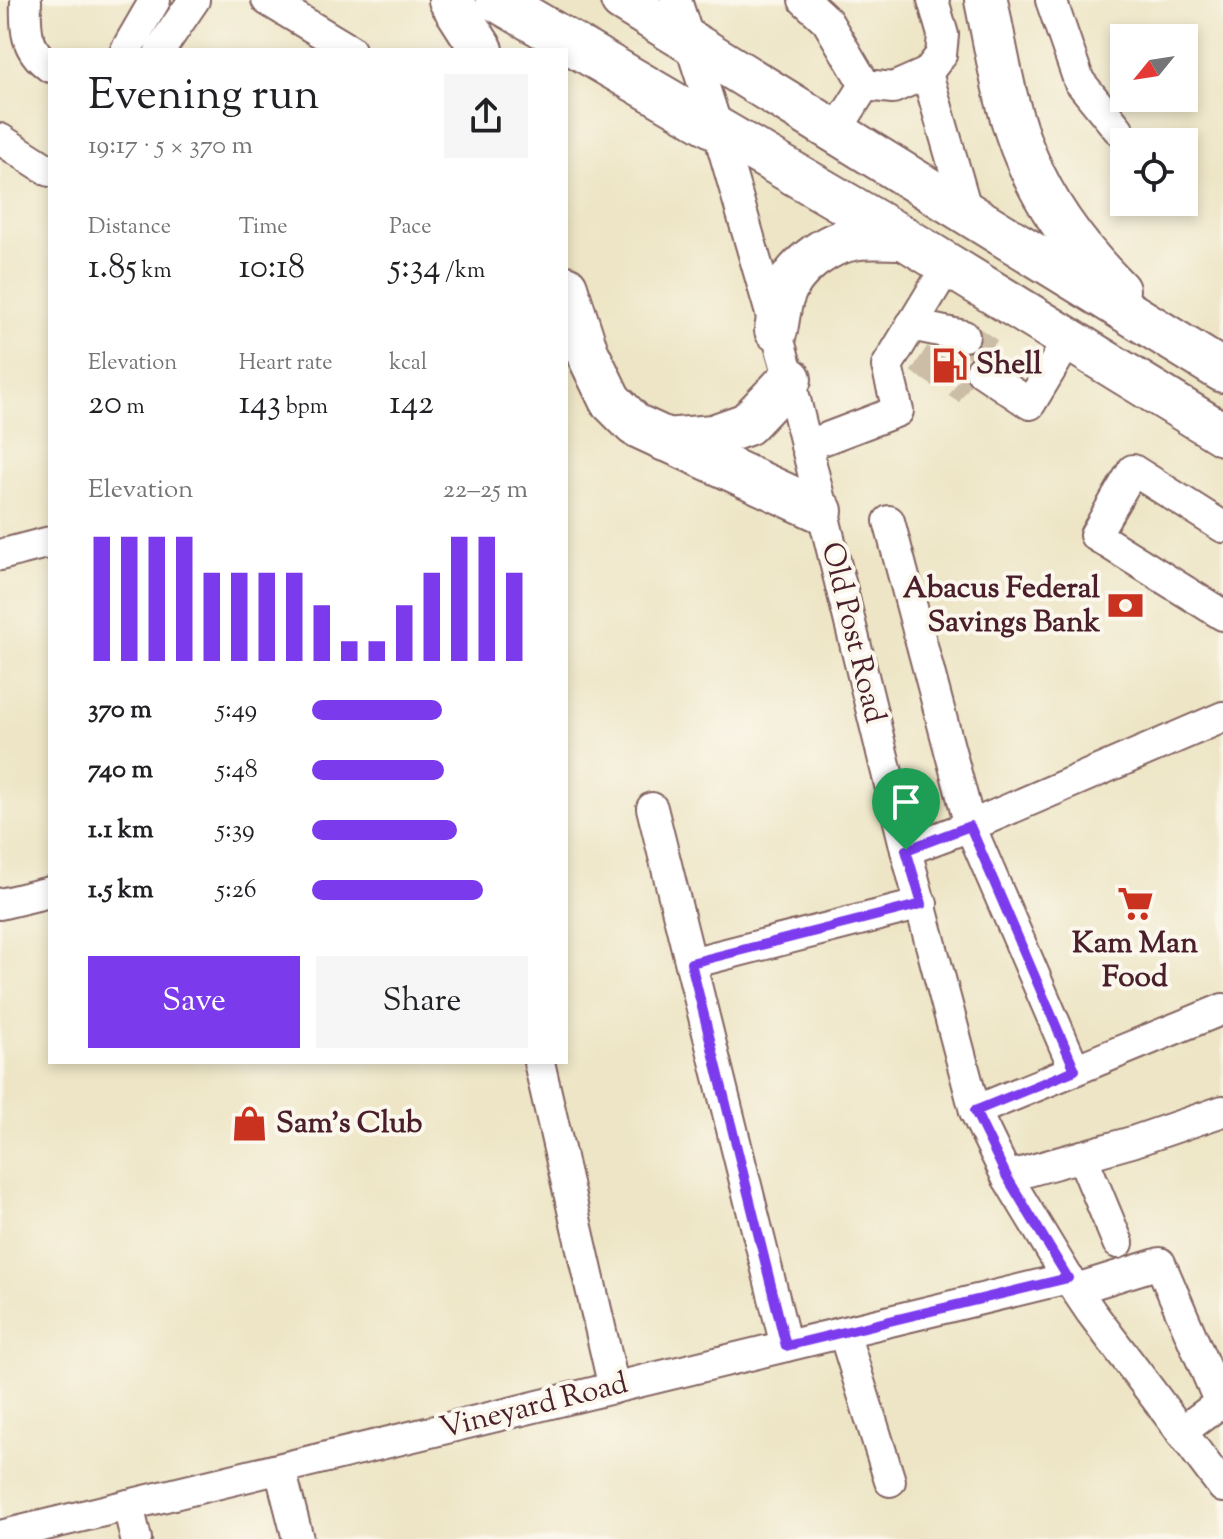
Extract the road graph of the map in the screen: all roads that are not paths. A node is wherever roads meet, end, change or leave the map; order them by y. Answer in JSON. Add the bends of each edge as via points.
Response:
{"nodes":[{"id":1,"x":26,"y":0,"type":"edge"},
{"id":2,"x":155,"y":0,"type":"edge"},
{"id":3,"x":194,"y":0,"type":"edge"},
{"id":4,"x":267,"y":0,"type":"edge"},
{"id":5,"x":450,"y":0,"type":"edge"},
{"id":6,"x":497,"y":0,"type":"edge"},
{"id":7,"x":622,"y":0,"type":"edge"},
{"id":8,"x":804,"y":0,"type":"edge"},
{"id":9,"x":933,"y":0,"type":"edge"},
{"id":10,"x":986,"y":0,"type":"edge"},
{"id":11,"x":1051,"y":0,"type":"edge"},
{"id":12,"x":823,"y":10,"type":"edge"},
{"id":13,"x":681,"y":19,"type":"edge"},
{"id":14,"x":127,"y":48,"type":"edge"},
{"id":15,"x":161,"y":48,"type":"edge"},
{"id":16,"x":347,"y":48,"type":"edge"},
{"id":17,"x":481,"y":48,"type":"edge"},
{"id":18,"x":48,"y":65,"type":"edge"},
{"id":19,"x":927,"y":73,"type":"junction"},
{"id":20,"x":865,"y":85,"type":"junction"},
{"id":21,"x":717,"y":127,"type":"junction"},
{"id":22,"x":1117,"y":128,"type":"edge"},
{"id":23,"x":836,"y":131,"type":"junction"},
{"id":24,"x":0,"y":139,"type":"edge"},
{"id":25,"x":48,"y":170,"type":"edge"},
{"id":26,"x":967,"y":212,"type":"junction"},
{"id":27,"x":904,"y":238,"type":"junction"},
{"id":28,"x":948,"y":265,"type":"junction"},
{"id":29,"x":568,"y":293,"type":"edge"},
{"id":30,"x":911,"y":325,"type":"junction"},
{"id":31,"x":776,"y":330,"type":"junction"},
{"id":32,"x":1161,"y":333,"type":"junction"},
{"id":33,"x":1069,"y":339,"type":"junction"},
{"id":34,"x":959,"y":344,"type":"tunnel mouth"},
{"id":35,"x":1218,"y":358,"type":"edge"},
{"id":36,"x":919,"y":359,"type":"tunnel mouth"},
{"id":37,"x":985,"y":375,"type":"tunnel mouth"},
{"id":38,"x":790,"y":379,"type":"junction"},
{"id":39,"x":1223,"y":434,"type":"edge"},
{"id":40,"x":664,"y":440,"type":"junction"},
{"id":41,"x":806,"y":446,"type":"junction"},
{"id":42,"x":821,"y":511,"type":"junction"},
{"id":43,"x":889,"y":521,"type":"dead end"},
{"id":44,"x":1223,"y":527,"type":"edge"},
{"id":45,"x":48,"y":543,"type":"edge"},
{"id":46,"x":0,"y":555,"type":"edge"},
{"id":47,"x":1223,"y":615,"type":"edge"},
{"id":48,"x":1223,"y":717,"type":"edge"},
{"id":49,"x":652,"y":808,"type":"dead end"},
{"id":50,"x":970,"y":826,"type":"junction"},
{"id":51,"x":906,"y":850,"type":"junction"},
{"id":52,"x":48,"y":892,"type":"edge"},
{"id":53,"x":0,"y":904,"type":"edge"},
{"id":54,"x":922,"y":904,"type":"junction"},
{"id":55,"x":691,"y":963,"type":"junction"},
{"id":56,"x":1223,"y":1009,"type":"edge"},
{"id":57,"x":539,"y":1064,"type":"edge"},
{"id":58,"x":1075,"y":1070,"type":"junction"},
{"id":59,"x":975,"y":1111,"type":"junction"},
{"id":60,"x":1223,"y":1111,"type":"edge"},
{"id":61,"x":1082,"y":1156,"type":"junction"},
{"id":62,"x":1007,"y":1177,"type":"junction"},
{"id":63,"x":1118,"y":1243,"type":"dead end"},
{"id":64,"x":1072,"y":1284,"type":"junction"},
{"id":65,"x":844,"y":1333,"type":"junction"},
{"id":66,"x":786,"y":1346,"type":"junction"},
{"id":67,"x":614,"y":1388,"type":"junction"},
{"id":68,"x":1181,"y":1432,"type":"junction"},
{"id":69,"x":280,"y":1469,"type":"junction"},
{"id":70,"x":890,"y":1481,"type":"dead end"},
{"id":71,"x":1223,"y":1487,"type":"edge"},
{"id":72,"x":128,"y":1505,"type":"junction"},
{"id":73,"x":38,"y":1533,"type":"edge"},
{"id":74,"x":0,"y":1536,"type":"edge"},
{"id":75,"x":136,"y":1539,"type":"edge"},
{"id":76,"x":298,"y":1539,"type":"edge"}],
"edges":[{"from":1,"to":18,"type":"street","via":[[28,43]]},
{"from":2,"to":14,"type":"street"},
{"from":3,"to":15,"type":"street"},
{"from":4,"to":16,"type":"street"},
{"from":5,"to":17,"type":"highway"},
{"from":6,"to":21,"type":"highway"},
{"from":7,"to":13,"type":"highway"},
{"from":8,"to":12,"type":"street"},
{"from":9,"to":19,"type":"street","via":[[943,35],[941,55]]},
{"from":10,"to":32,"type":"highway","via":[[1012,118],[1046,198],[1090,262]]},
{"from":11,"to":22,"type":"street","via":[[1079,81]]},
{"from":12,"to":20,"type":"street"},
{"from":13,"to":21,"type":"street","name":"Old Post Road"},
{"from":13,"to":23,"type":"highway"},
{"from":19,"to":20,"type":"street","via":[[893,88]]},
{"from":19,"to":26,"type":"street"},
{"from":20,"to":23,"type":"street"},
{"from":21,"to":27,"type":"highway"},
{"from":21,"to":31,"type":"street","name":"Old Post Road"},
{"from":23,"to":26,"type":"highway"},
{"from":24,"to":25,"type":"street"},
{"from":26,"to":32,"type":"highway"},
{"from":27,"to":28,"type":"highway"},
{"from":27,"to":31,"type":"highway","via":[[857,238],[828,247],[809,261],[782,296]]},
{"from":28,"to":30,"type":"street"},
{"from":28,"to":33,"type":"highway"},
{"from":29,"to":40,"type":"highway","via":[[610,400],[635,425]]},
{"from":30,"to":34,"type":"street"},
{"from":30,"to":36,"type":"street"},
{"from":30,"to":41,"type":"street","via":[[887,366],[898,411]]},
{"from":31,"to":38,"type":"street","name":"Old Post Road"},
{"from":32,"to":35,"type":"highway"},
{"from":33,"to":37,"type":"street","via":[[1030,404]]},
{"from":33,"to":39,"type":"highway"},
{"from":38,"to":40,"type":"highway","via":[[747,424],[713,436]]},
{"from":38,"to":41,"type":"street","name":"Old Post Road"},
{"from":40,"to":42,"type":"highway"},
{"from":41,"to":42,"type":"street","name":"Old Post Road"},
{"from":42,"to":51,"type":"street","name":"Old Post Road"},
{"from":43,"to":50,"type":"street"},
{"from":44,"to":47,"type":"street","via":[[1133,470],[1095,535]]},
{"from":45,"to":46,"type":"street"},
{"from":48,"to":50,"type":"street"},
{"from":49,"to":55,"type":"street"},
{"from":50,"to":51,"type":"street"},
{"from":50,"to":58,"type":"street"},
{"from":51,"to":54,"type":"street","name":"Old Post Road"},
{"from":52,"to":53,"type":"street"},
{"from":54,"to":55,"type":"street"},
{"from":54,"to":59,"type":"street","name":"Old Post Road"},
{"from":55,"to":66,"type":"street"},
{"from":56,"to":58,"type":"street"},
{"from":57,"to":67,"type":"street"},
{"from":58,"to":59,"type":"street"},
{"from":59,"to":62,"type":"street","name":"Old Post Road"},
{"from":60,"to":61,"type":"street"},
{"from":61,"to":62,"type":"street"},
{"from":61,"to":63,"type":"street"},
{"from":62,"to":64,"type":"street","name":"Old Post Road"},
{"from":64,"to":65,"type":"street","name":"Vineyard Road"},
{"from":64,"to":68,"type":"street","name":"Old Post Road"},
{"from":64,"to":68,"type":"street","name":"Vineyard Road","via":[[1160,1263],[1220,1403]]},
{"from":65,"to":66,"type":"street","name":"Vineyard Road"},
{"from":65,"to":70,"type":"street"},
{"from":66,"to":67,"type":"street","name":"Vineyard Road"},
{"from":67,"to":69,"type":"street","name":"Vineyard Road"},
{"from":68,"to":71,"type":"street","name":"Old Post Road"},
{"from":69,"to":72,"type":"street","name":"Vineyard Road"},
{"from":69,"to":76,"type":"street"},
{"from":72,"to":73,"type":"street","name":"Vineyard Road"},
{"from":72,"to":75,"type":"street"},
{"from":73,"to":74,"type":"street","name":"Vineyard Road"}]}
